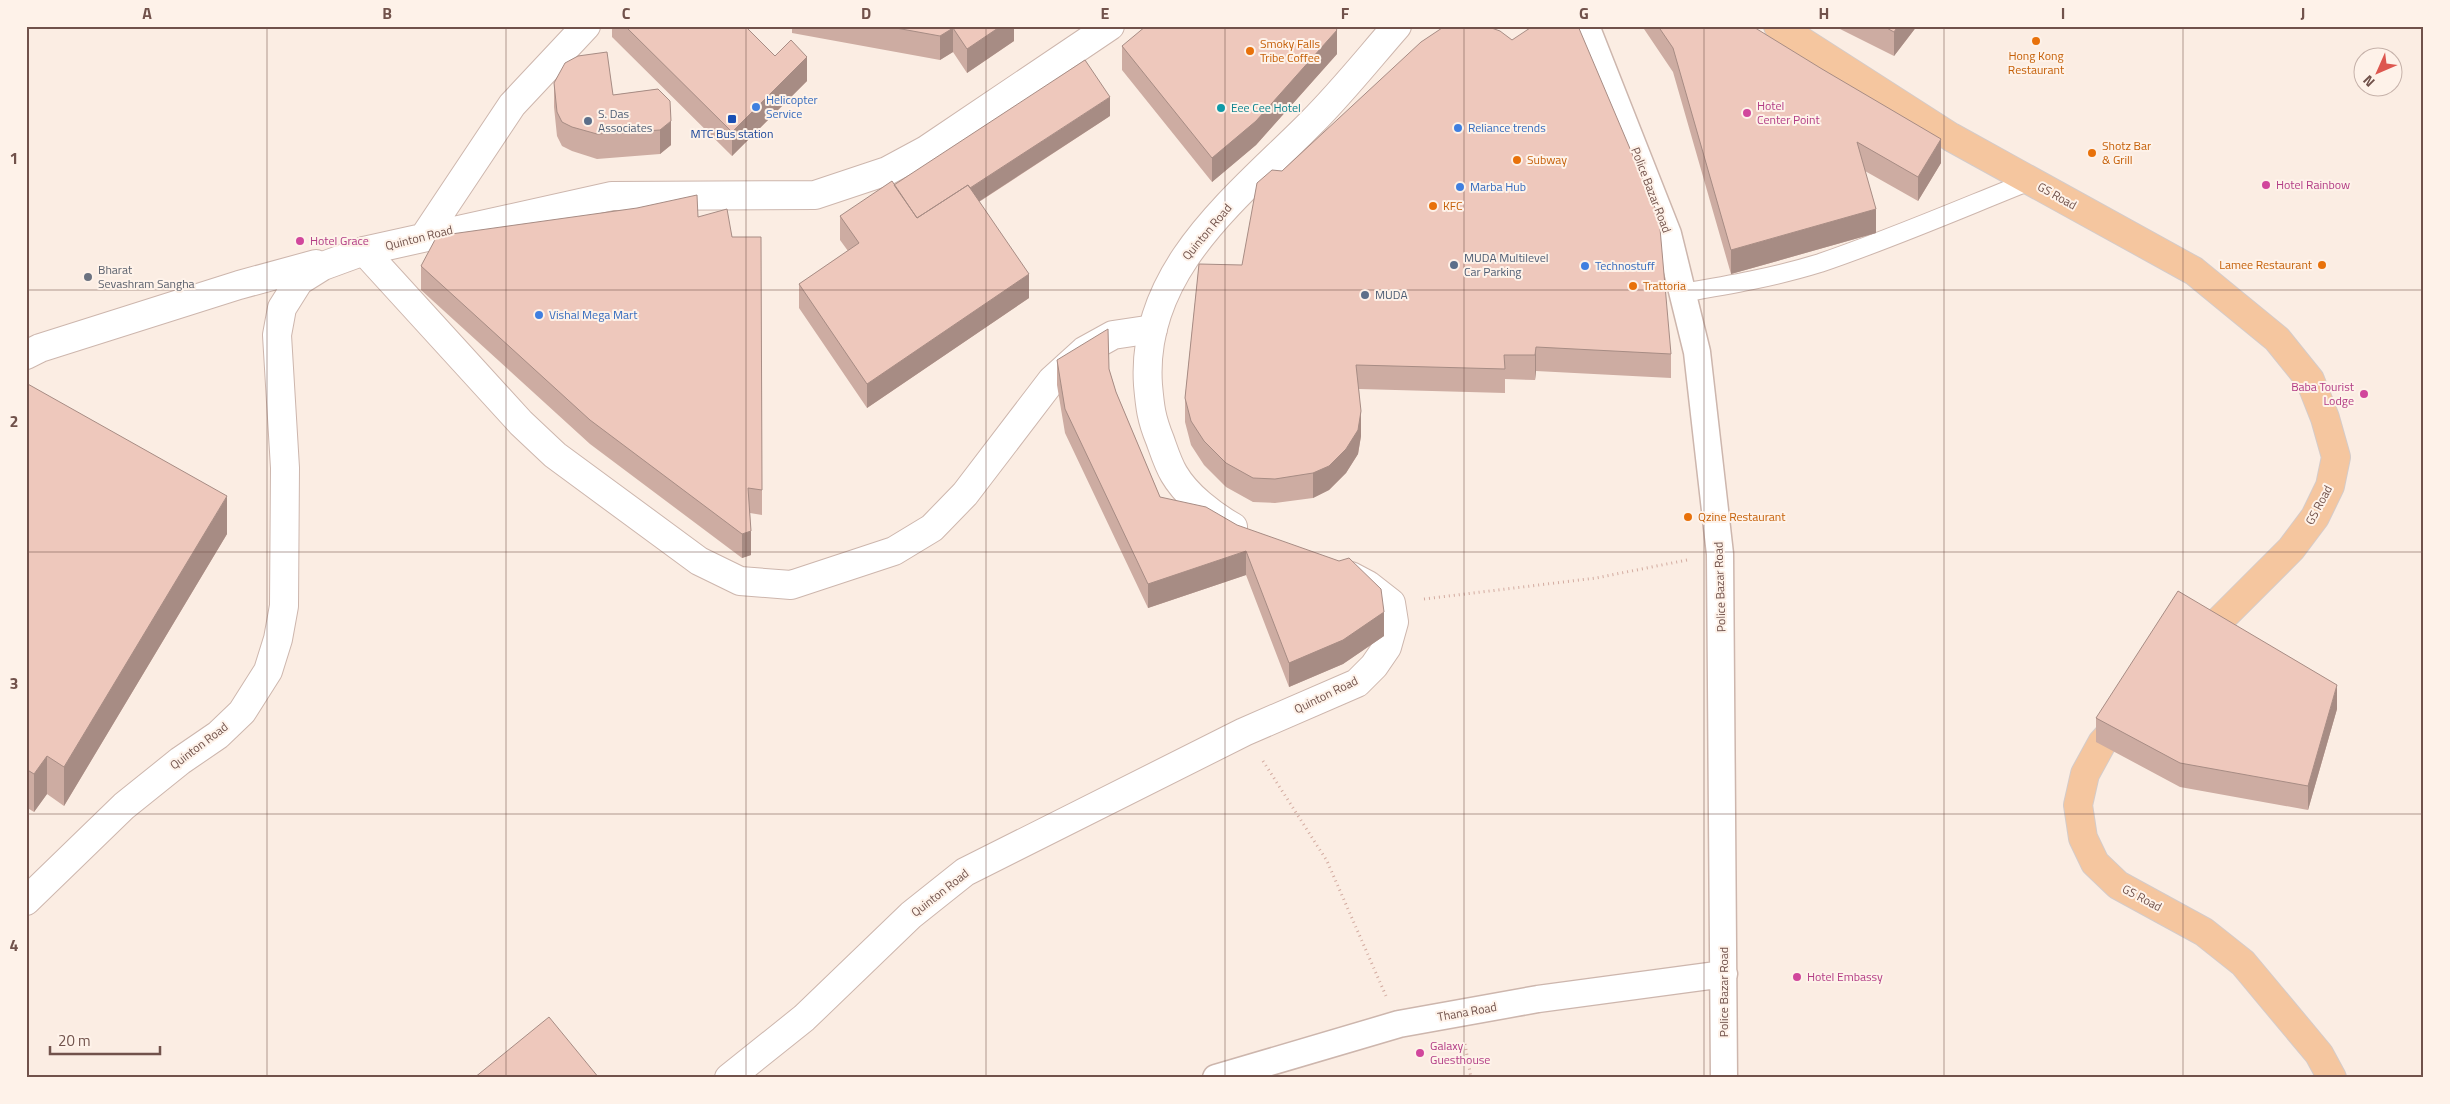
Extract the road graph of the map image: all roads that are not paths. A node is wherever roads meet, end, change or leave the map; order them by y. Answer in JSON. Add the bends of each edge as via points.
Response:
{"nodes":[{"id":1,"x":586,"y":26,"type":"edge"},
{"id":2,"x":1110,"y":26,"type":"edge"},
{"id":3,"x":1397,"y":26,"type":"edge"},
{"id":4,"x":1586,"y":26,"type":"edge"},
{"id":5,"x":1778,"y":26,"type":"edge"},
{"id":6,"x":2030,"y":181,"type":"junction"},
{"id":7,"x":424,"y":237,"type":"junction"},
{"id":8,"x":360,"y":252,"type":"junction"},
{"id":9,"x":1682,"y":293,"type":"junction"},
{"id":10,"x":1152,"y":329,"type":"junction"},
{"id":11,"x":26,"y":355,"type":"edge"},
{"id":12,"x":1254,"y":538,"type":"edge"},
{"id":13,"x":1330,"y":566,"type":"edge"},
{"id":14,"x":2181,"y":659,"type":"edge"},
{"id":15,"x":2139,"y":700,"type":"edge"},
{"id":16,"x":26,"y":901,"type":"edge"},
{"id":17,"x":1724,"y":974,"type":"junction"},
{"id":18,"x":729,"y":1078,"type":"edge"},
{"id":19,"x":1216,"y":1078,"type":"edge"},
{"id":20,"x":1724,"y":1078,"type":"edge"},
{"id":21,"x":2332,"y":1078,"type":"edge"}],
"edges":[{"from":1,"to":7,"type":"street","via":[[512,105]]},
{"from":2,"to":7,"type":"street","name":"Quinton Road","via":[[926,150],[887,171],[815,195],[612,196]]},
{"from":3,"to":10,"type":"street","name":"Quinton Road","via":[[1314,120],[1225,209],[1187,253],[1165,289]]},
{"from":4,"to":9,"type":"street","name":"Police Bazar Road","via":[[1668,234]]},
{"from":5,"to":6,"type":"main road","name":"GS Road","via":[[1950,138]]},
{"from":6,"to":9,"type":"lane","via":[[1885,240],[1818,263],[1743,283]]},
{"from":6,"to":14,"type":"main road","name":"GS Road","via":[[2194,271],[2237,305],[2277,339],[2305,373],[2326,418],[2336,457],[2330,486],[2315,517],[2291,550]]},
{"from":7,"to":8,"type":"street","name":"Quinton Road"},
{"from":8,"to":10,"type":"street","via":[[556,455],[699,561],[740,581],[791,585],[894,551],[932,528],[965,494],[1052,380],[1084,350],[1113,335]]},
{"from":8,"to":11,"type":"street","via":[[239,285]]},
{"from":8,"to":16,"type":"street","name":"Quinton Road","via":[[323,266],[299,281],[282,308],[276,335],[285,468],[284,606],[268,671],[236,718],[124,806]]},
{"from":9,"to":17,"type":"street","name":"Police Bazar Road","via":[[1696,352],[1720,554]]},
{"from":10,"to":12,"type":"street","name":"Quinton Road","via":[[1147,367],[1151,418],[1175,475],[1209,513]]},
{"from":13,"to":18,"type":"street","name":"Quinton Road","via":[[1368,585],[1391,603],[1394,622],[1387,647],[1357,683],[1244,732],[965,872],[912,915],[804,1018]]},
{"from":15,"to":21,"type":"main road","name":"GS Road","via":[[2102,743],[2085,774],[2078,805],[2083,838],[2095,863],[2118,885],[2204,932],[2243,962],[2319,1054]]},
{"from":17,"to":19,"type":"street","name":"Thana Road","via":[[1538,999],[1398,1024]]},
{"from":17,"to":20,"type":"street","name":"Police Bazar Road"}]}
